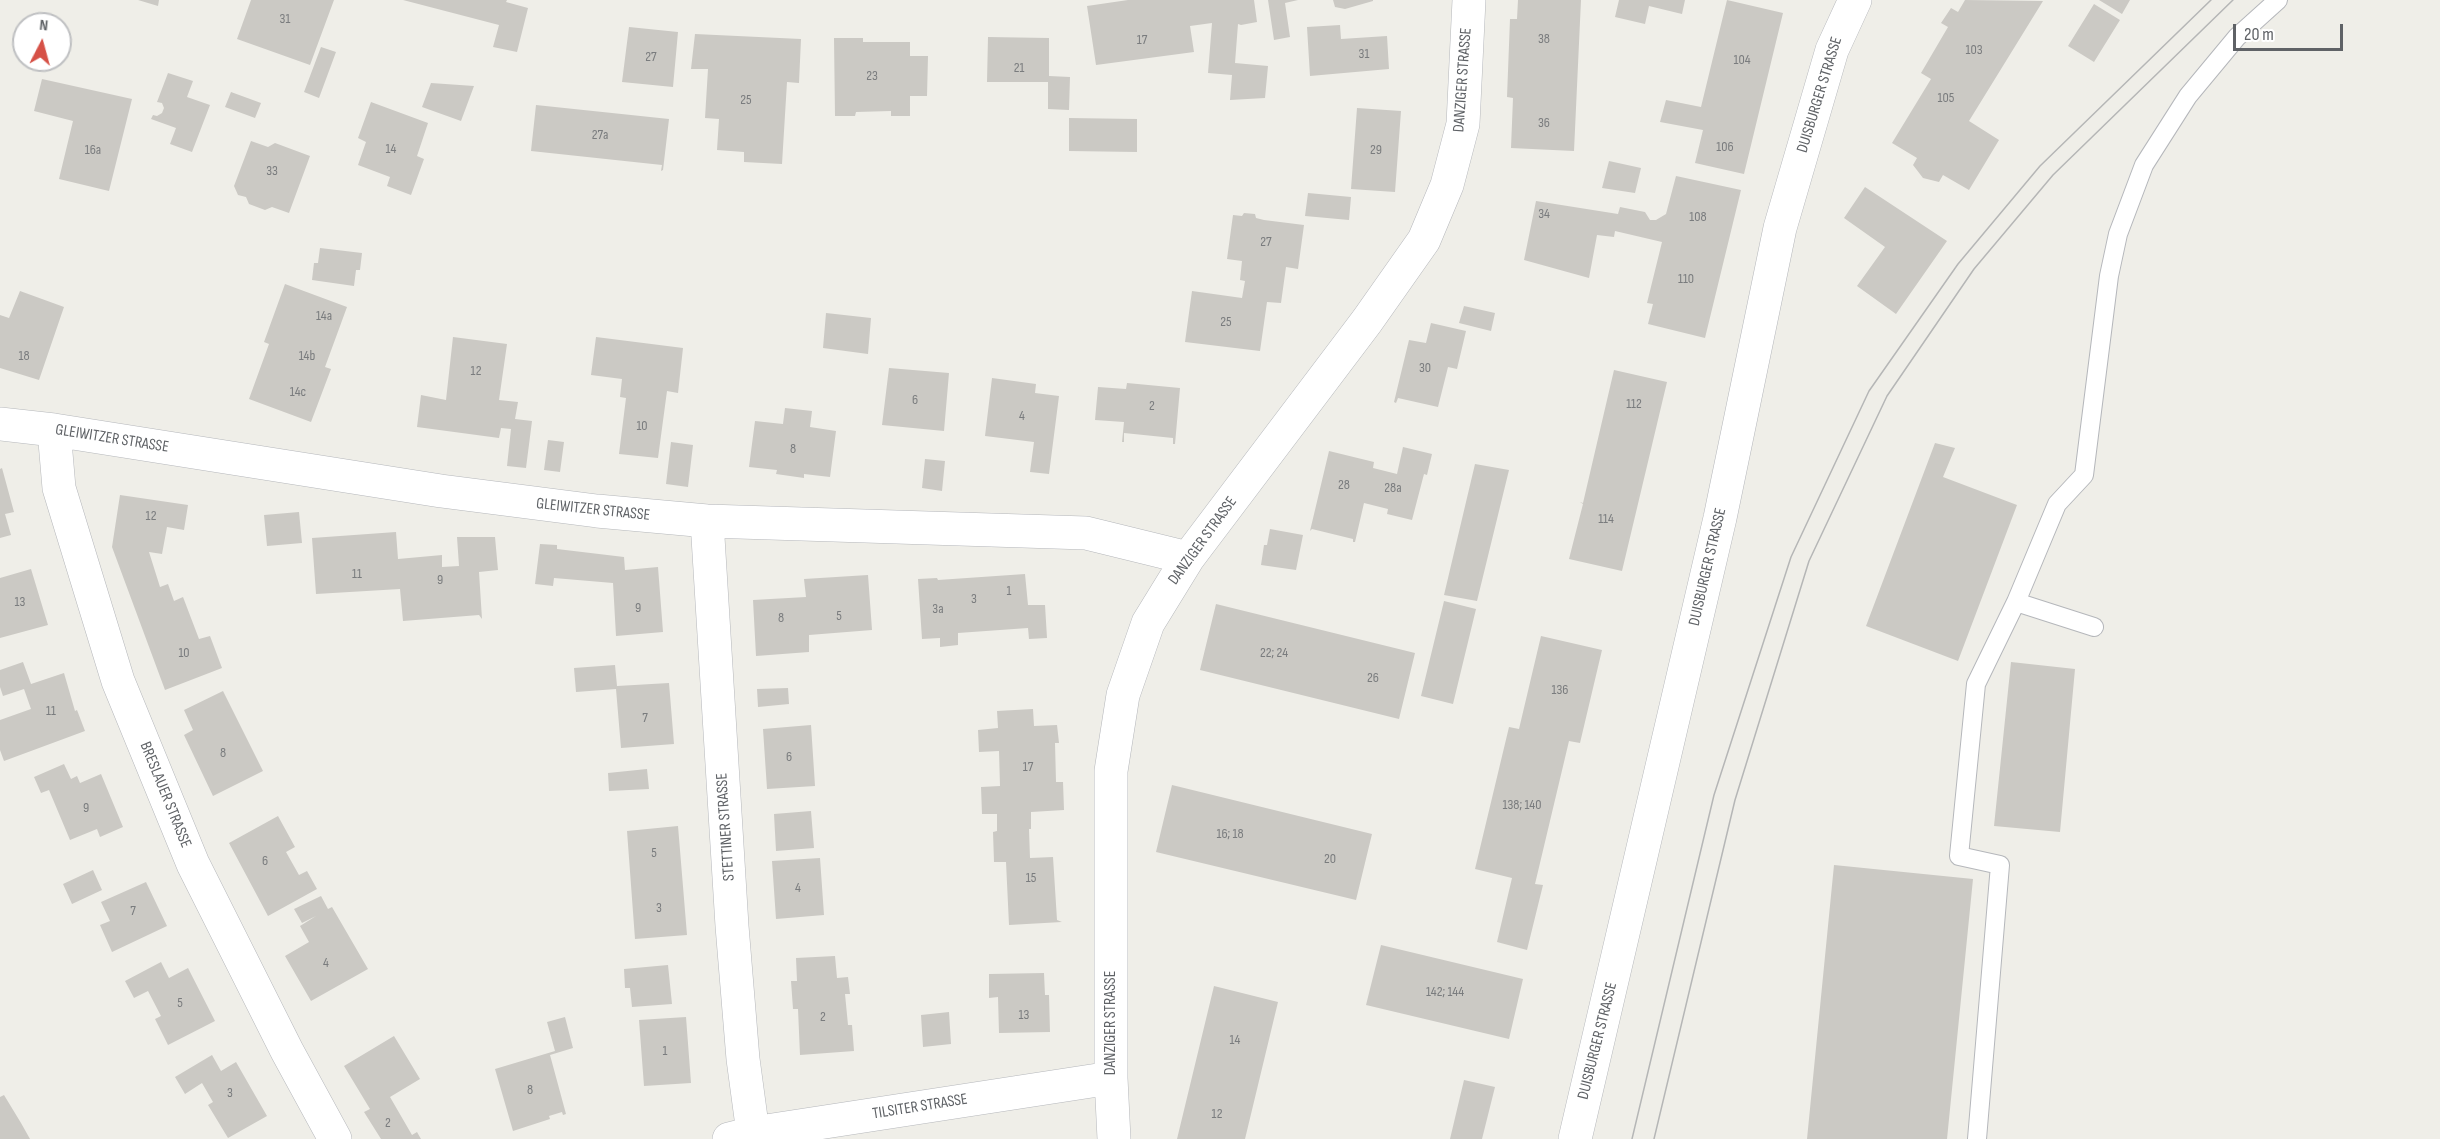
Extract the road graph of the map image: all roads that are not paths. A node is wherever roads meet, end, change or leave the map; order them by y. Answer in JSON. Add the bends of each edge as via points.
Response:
{"nodes":[{"id":1,"x":1468,"y":0,"type":"edge"},
{"id":2,"x":1855,"y":0,"type":"edge"},
{"id":3,"x":2278,"y":0,"type":"edge"},
{"id":4,"x":0,"y":424,"type":"edge"},
{"id":5,"x":54,"y":430,"type":"junction"},
{"id":6,"x":707,"y":521,"type":"junction"},
{"id":7,"x":1188,"y":558,"type":"junction"},
{"id":8,"x":2016,"y":602,"type":"junction"},
{"id":9,"x":2094,"y":627,"type":"dead end"},
{"id":10,"x":1111,"y":1078,"type":"junction"},
{"id":11,"x":741,"y":1136,"type":"edge"},
{"id":12,"x":334,"y":1139,"type":"edge"},
{"id":13,"x":1114,"y":1139,"type":"edge"},
{"id":14,"x":1575,"y":1139,"type":"edge"},
{"id":15,"x":1977,"y":1139,"type":"edge"}],
"edges":[{"from":1,"to":7,"type":"street","name":"DANZIGER STRASSE","via":[[1463,124],[1447,185],[1424,240]]},
{"from":2,"to":14,"type":"street","name":"DUISBURGER STRASSE","via":[[1832,50],[1780,228],[1720,518]]},
{"from":3,"to":8,"type":"lane","via":[[2237,37],[2188,96],[2144,165],[2118,234],[2109,276],[2084,475],[2057,504]]},
{"from":4,"to":5,"type":"street","name":"GLEIWITZER STRASSE"},
{"from":5,"to":6,"type":"street","name":"GLEIWITZER STRASSE","via":[[441,491]]},
{"from":5,"to":12,"type":"street","name":"BRESLAUER STRASSE","via":[[59,488],[118,681],[193,864]]},
{"from":6,"to":7,"type":"street","name":"GLEIWITZER STRASSE","via":[[1086,533]]},
{"from":6,"to":11,"type":"street","name":"STETTINER STRASSE","via":[[743,1059]]},
{"from":7,"to":10,"type":"street","name":"DANZIGER STRASSE","via":[[1148,623],[1123,695],[1112,771]]},
{"from":8,"to":9,"type":"lane"},
{"from":8,"to":15,"type":"lane","via":[[1976,684],[1959,856],[2000,865]]},
{"from":10,"to":11,"type":"street","name":"TILSITER STRASSE"},
{"from":10,"to":13,"type":"street","name":"DANZIGER STRASSE"}]}
